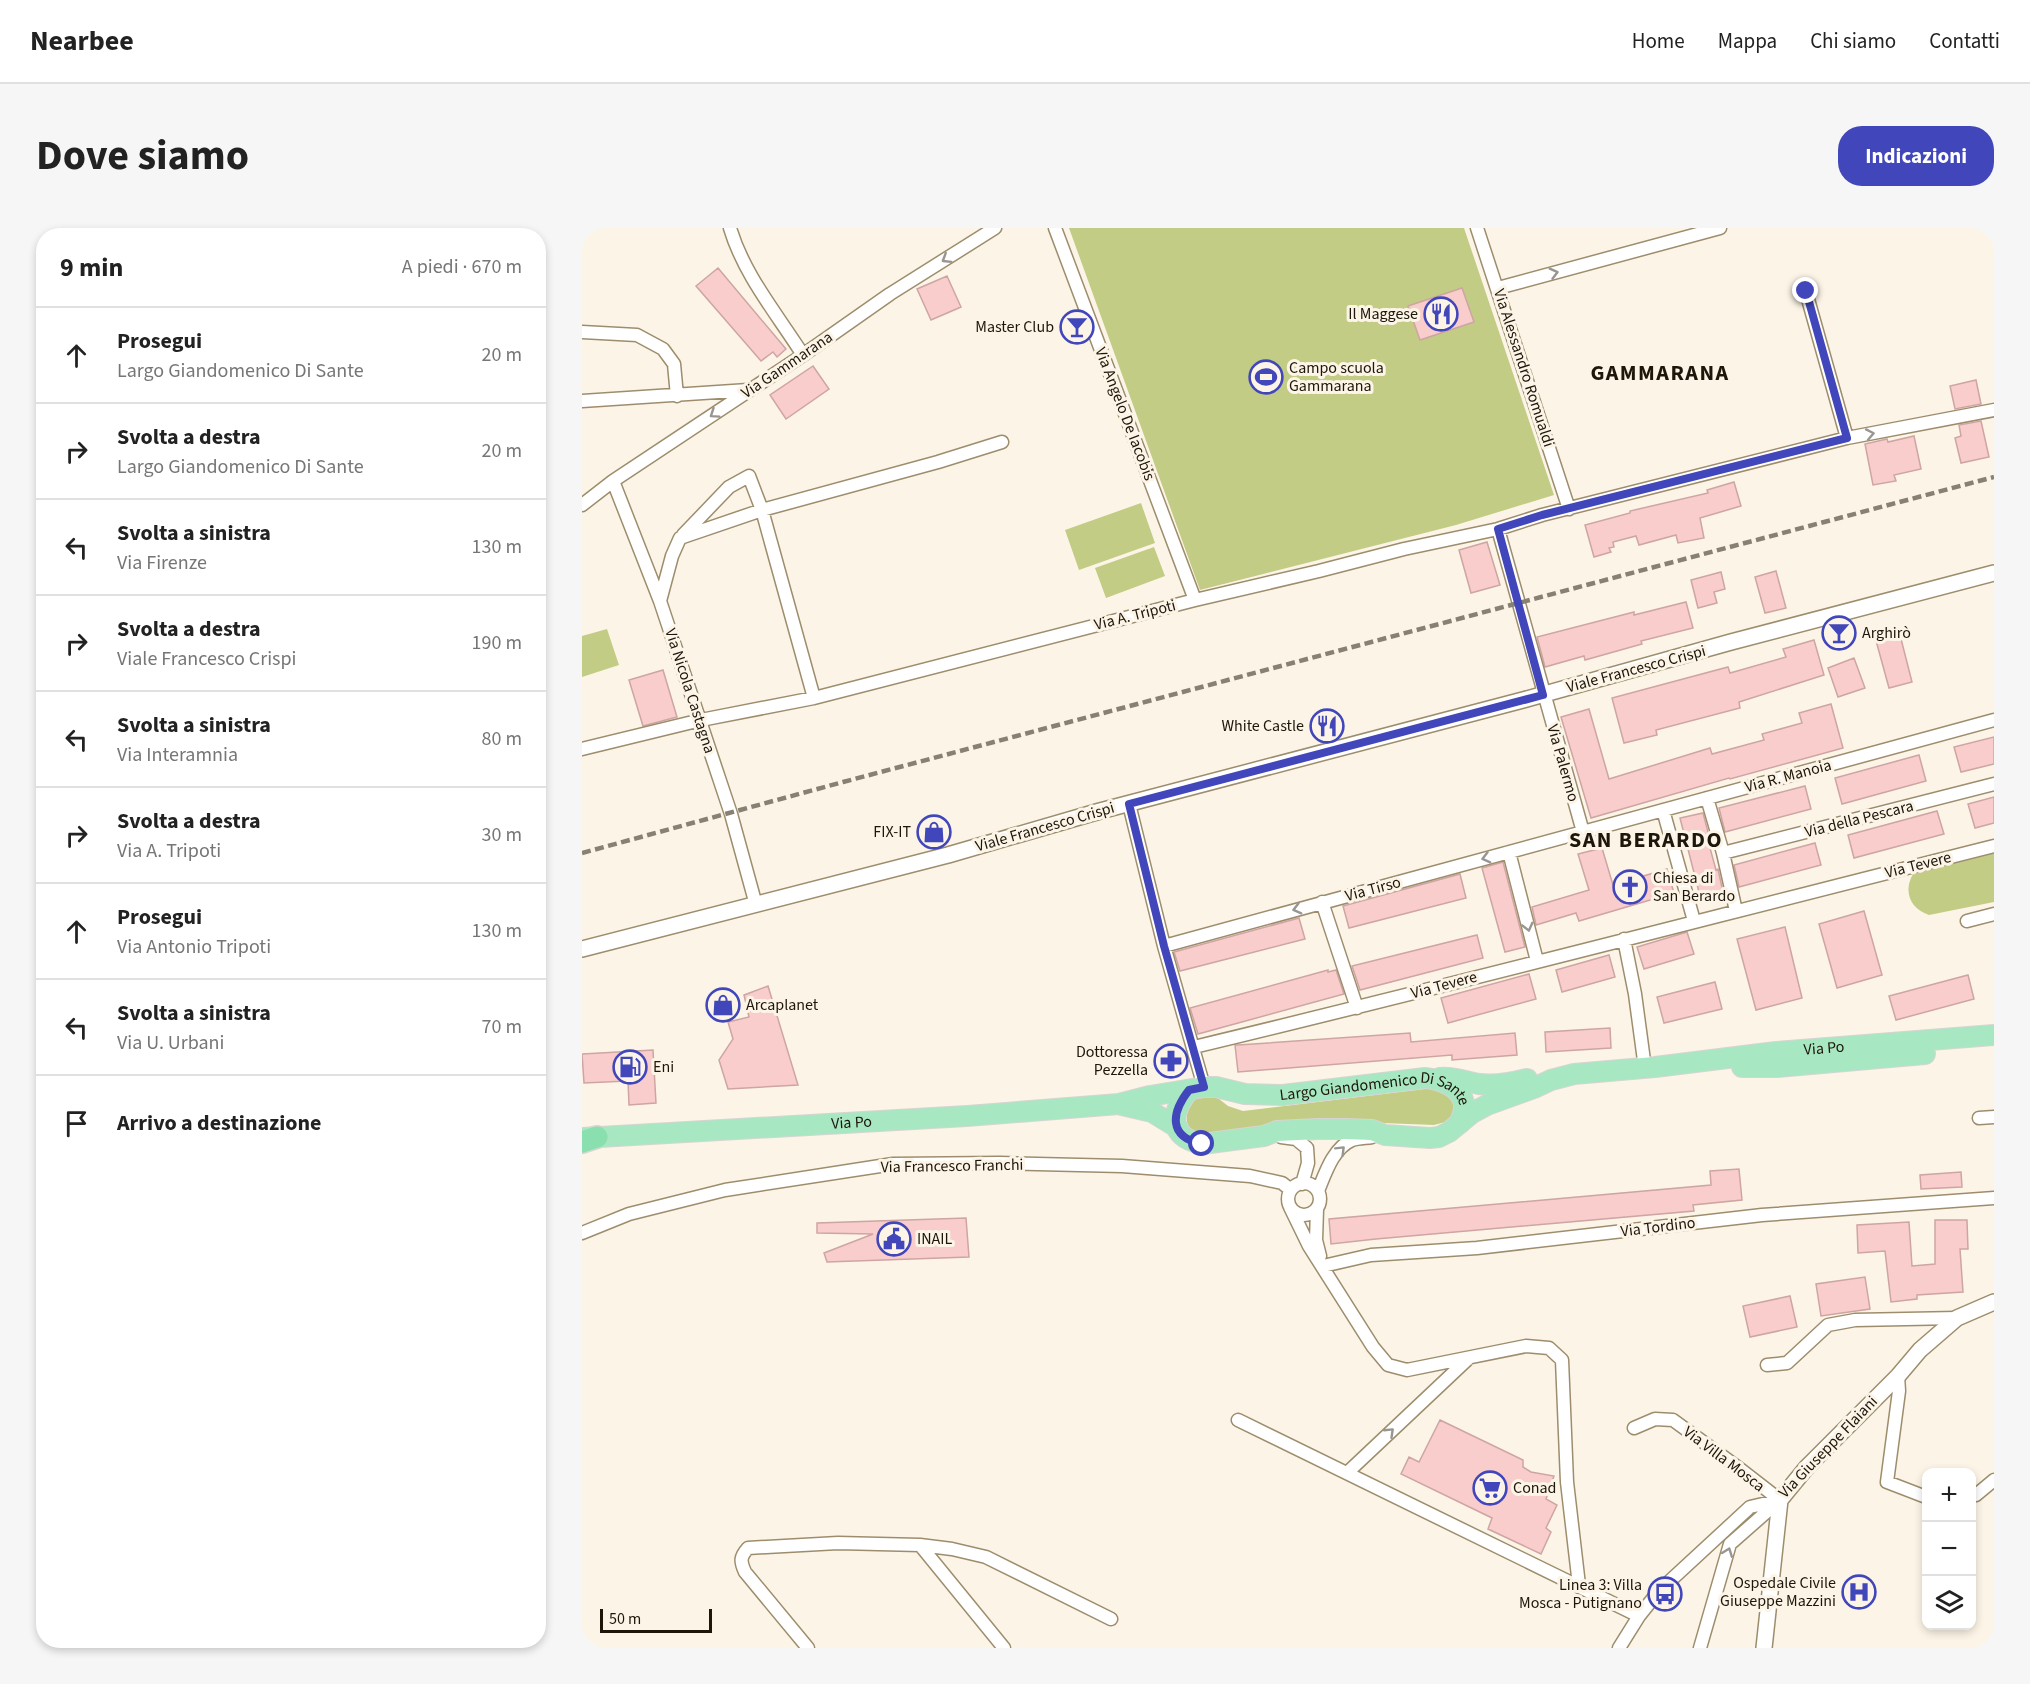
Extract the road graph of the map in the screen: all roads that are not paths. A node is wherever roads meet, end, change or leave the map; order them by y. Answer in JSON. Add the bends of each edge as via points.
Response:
{"nodes":[{"id":1,"x":730,"y":228,"type":"edge"},
{"id":2,"x":995,"y":228,"type":"edge"},
{"id":3,"x":1055,"y":228,"type":"edge"},
{"id":4,"x":1478,"y":228,"type":"edge"},
{"id":5,"x":1720,"y":228,"type":"edge"},
{"id":6,"x":1498,"y":288,"type":"junction"},
{"id":7,"x":1806,"y":291,"type":"dead end"},
{"id":8,"x":582,"y":332,"type":"edge"},
{"id":9,"x":802,"y":355,"type":"junction"},
{"id":10,"x":750,"y":390,"type":"junction"},
{"id":11,"x":677,"y":396,"type":"junction"},
{"id":12,"x":582,"y":401,"type":"edge"},
{"id":13,"x":1994,"y":410,"type":"edge"},
{"id":14,"x":1847,"y":438,"type":"junction"},
{"id":15,"x":1002,"y":442,"type":"dead end"},
{"id":16,"x":613,"y":481,"type":"junction"},
{"id":17,"x":582,"y":505,"type":"edge"},
{"id":18,"x":1569,"y":509,"type":"junction"},
{"id":19,"x":762,"y":510,"type":"junction"},
{"id":20,"x":1498,"y":529,"type":"junction"},
{"id":21,"x":680,"y":538,"type":"junction"},
{"id":22,"x":1994,"y":573,"type":"edge"},
{"id":23,"x":1195,"y":600,"type":"junction"},
{"id":24,"x":660,"y":601,"type":"junction"},
{"id":25,"x":1543,"y":695,"type":"junction"},
{"id":26,"x":814,"y":698,"type":"junction"},
{"id":27,"x":701,"y":720,"type":"junction"},
{"id":28,"x":1994,"y":720,"type":"edge"},
{"id":29,"x":582,"y":748,"type":"edge"},
{"id":30,"x":1994,"y":784,"type":"edge"},
{"id":31,"x":1707,"y":798,"type":"junction"},
{"id":32,"x":1129,"y":804,"type":"junction"},
{"id":33,"x":1663,"y":810,"type":"junction"},
{"id":34,"x":1583,"y":832,"type":"junction"},
{"id":35,"x":1994,"y":846,"type":"edge"},
{"id":36,"x":1509,"y":852,"type":"junction"},
{"id":37,"x":1724,"y":853,"type":"junction"},
{"id":38,"x":1322,"y":902,"type":"junction"},
{"id":39,"x":756,"y":905,"type":"junction"},
{"id":40,"x":1736,"y":911,"type":"junction"},
{"id":41,"x":1994,"y":914,"type":"edge"},
{"id":42,"x":1694,"y":921,"type":"junction"},
{"id":43,"x":1967,"y":921,"type":"dead end"},
{"id":44,"x":1624,"y":939,"type":"junction"},
{"id":45,"x":1164,"y":946,"type":"junction"},
{"id":46,"x":582,"y":949,"type":"edge"},
{"id":47,"x":1537,"y":961,"type":"junction"},
{"id":48,"x":1357,"y":1008,"type":"junction"},
{"id":49,"x":1994,"y":1035,"type":"edge"},
{"id":50,"x":1194,"y":1047,"type":"junction"},
{"id":51,"x":1994,"y":1048,"type":"edge"},
{"id":52,"x":1650,"y":1067,"type":"junction"},
{"id":53,"x":1438,"y":1079,"type":"junction"},
{"id":54,"x":1551,"y":1080,"type":"junction"},
{"id":55,"x":1196,"y":1088,"type":"junction"},
{"id":56,"x":1119,"y":1104,"type":"junction"},
{"id":57,"x":1994,"y":1117,"type":"edge"},
{"id":58,"x":1979,"y":1118,"type":"dead end"},
{"id":59,"x":1460,"y":1123,"type":"junction"},
{"id":60,"x":1178,"y":1128,"type":"junction"},
{"id":61,"x":1385,"y":1135,"type":"junction"},
{"id":62,"x":1264,"y":1136,"type":"junction"},
{"id":63,"x":587,"y":1139,"type":"edge"},
{"id":64,"x":1297,"y":1187,"type":"junction"},
{"id":65,"x":1318,"y":1191,"type":"junction"},
{"id":66,"x":1994,"y":1198,"type":"edge"},
{"id":67,"x":1290,"y":1207,"type":"junction"},
{"id":68,"x":1317,"y":1209,"type":"junction"},
{"id":69,"x":582,"y":1233,"type":"edge"},
{"id":70,"x":1323,"y":1266,"type":"junction"},
{"id":71,"x":1994,"y":1302,"type":"edge"},
{"id":72,"x":1957,"y":1318,"type":"junction"},
{"id":73,"x":1471,"y":1356,"type":"junction"},
{"id":74,"x":1767,"y":1365,"type":"dead end"},
{"id":75,"x":1898,"y":1376,"type":"junction"},
{"id":76,"x":1238,"y":1420,"type":"dead end"},
{"id":77,"x":1634,"y":1428,"type":"dead end"},
{"id":78,"x":1348,"y":1472,"type":"junction"},
{"id":79,"x":1994,"y":1480,"type":"edge"},
{"id":80,"x":1922,"y":1495,"type":"edge"},
{"id":81,"x":1976,"y":1495,"type":"edge"},
{"id":82,"x":1780,"y":1500,"type":"junction"},
{"id":83,"x":920,"y":1545,"type":"junction"},
{"id":84,"x":1579,"y":1585,"type":"junction"},
{"id":85,"x":1639,"y":1616,"type":"junction"},
{"id":86,"x":1111,"y":1619,"type":"dead end"},
{"id":87,"x":808,"y":1648,"type":"edge"},
{"id":88,"x":1004,"y":1648,"type":"edge"},
{"id":89,"x":1619,"y":1648,"type":"edge"},
{"id":90,"x":1700,"y":1648,"type":"edge"},
{"id":91,"x":1764,"y":1648,"type":"edge"}],
"edges":[{"from":1,"to":9,"type":"street","via":[[745,265]]},
{"from":2,"to":9,"type":"street","name":"Via Gammarana","one_way":true},
{"from":3,"to":23,"type":"street","name":"Via Angelo De Iacobis"},
{"from":4,"to":6,"type":"street","name":"Via Alessandro Romualdi"},
{"from":6,"to":5,"type":"street","one_way":true},
{"from":6,"to":18,"type":"street","name":"Via Alessandro Romualdi"},
{"from":7,"to":14,"type":"street"},
{"from":8,"to":11,"type":"street","via":[[637,335],[663,349],[674,364]]},
{"from":9,"to":10,"type":"street","name":"Via Gammarana"},
{"from":10,"to":11,"type":"street"},
{"from":10,"to":16,"type":"street","name":"Via Gammarana","one_way":true},
{"from":11,"to":12,"type":"street"},
{"from":14,"to":13,"type":"street","name":"Via A. Tripoti","one_way":true},
{"from":14,"to":18,"type":"street","name":"Via A. Tripoti"},
{"from":15,"to":19,"type":"street"},
{"from":16,"to":17,"type":"street","name":"Via Gammarana"},
{"from":16,"to":24,"type":"street","name":"Via Nicola Castagna"},
{"from":18,"to":20,"type":"street","name":"Via A. Tripoti"},
{"from":19,"to":21,"type":"street"},
{"from":19,"to":21,"type":"street","via":[[749,476],[729,487]]},
{"from":19,"to":26,"type":"street"},
{"from":20,"to":23,"type":"street","name":"Via A. Tripoti"},
{"from":20,"to":25,"type":"street","name":"Via Palermo"},
{"from":21,"to":24,"type":"street"},
{"from":22,"to":25,"type":"street","name":"Viale Francesco Crispi"},
{"from":23,"to":26,"type":"street","name":"Via A. Tripoti"},
{"from":24,"to":27,"type":"street","name":"Via Nicola Castagna"},
{"from":25,"to":32,"type":"street","name":"Viale Francesco Crispi"},
{"from":25,"to":34,"type":"street","name":"Via Palermo"},
{"from":26,"to":27,"type":"street","name":"Via A. Tripoti"},
{"from":27,"to":29,"type":"street","name":"Via A. Tripoti"},
{"from":27,"to":39,"type":"street","name":"Via Nicola Castagna"},
{"from":28,"to":31,"type":"street","name":"Via R. Manoia"},
{"from":30,"to":37,"type":"street","name":"Via della Pescara"},
{"from":31,"to":33,"type":"street","name":"Via R. Manoia"},
{"from":31,"to":37,"type":"street"},
{"from":32,"to":39,"type":"street","name":"Viale Francesco Crispi"},
{"from":32,"to":45,"type":"street"},
{"from":33,"to":34,"type":"street","name":"Via R. Manoia"},
{"from":33,"to":42,"type":"street"},
{"from":34,"to":36,"type":"street","name":"Via Tirso"},
{"from":35,"to":40,"type":"street","name":"Via Tevere"},
{"from":36,"to":38,"type":"street","name":"Via Tirso","one_way":true},
{"from":36,"to":47,"type":"street","one_way":true},
{"from":37,"to":40,"type":"street"},
{"from":38,"to":45,"type":"street","name":"Via Tirso","one_way":true},
{"from":38,"to":48,"type":"street"},
{"from":39,"to":46,"type":"street","name":"Viale Francesco Crispi"},
{"from":40,"to":42,"type":"street","name":"Via Tevere"},
{"from":41,"to":43,"type":"street"},
{"from":42,"to":44,"type":"street","name":"Via Tevere"},
{"from":44,"to":47,"type":"street","name":"Via Tevere"},
{"from":44,"to":52,"type":"street"},
{"from":45,"to":50,"type":"street"},
{"from":47,"to":48,"type":"street","name":"Via Tevere"},
{"from":48,"to":50,"type":"street","name":"Via Tevere"},
{"from":49,"to":52,"type":"main road","name":"Via Po","via":[[1776,1052]]},
{"from":50,"to":55,"type":"street"},
{"from":51,"to":52,"type":"main road","name":"Via Po","via":[[1776,1066]]},
{"from":52,"to":54,"type":"main road","name":"Via Po"},
{"from":53,"to":54,"type":"main road","name":"Via Po","via":[[1451,1077],[1480,1084],[1532,1078]]},
{"from":53,"to":55,"type":"main road","name":"Largo Giandomenico Di Sante","via":[[1282,1095],[1245,1095],[1216,1087]]},
{"from":53,"to":59,"type":"main road","name":"Largo Giandomenico Di Sante","via":[[1462,1099]]},
{"from":54,"to":59,"type":"main road","name":"Via Po","via":[[1487,1105]]},
{"from":55,"to":56,"type":"main road","name":"Via Po"},
{"from":55,"to":60,"type":"main road","via":[[1177,1106]]},
{"from":56,"to":60,"type":"main road","name":"Via Po","via":[[1152,1112]]},
{"from":56,"to":63,"type":"main road","name":"Via Po"},
{"from":57,"to":58,"type":"street"},
{"from":59,"to":61,"type":"main road","name":"Largo Giandomenico Di Sante","via":[[1440,1137]]},
{"from":60,"to":62,"type":"main road","name":"Largo Giandomenico Di Sante","via":[[1189,1139],[1202,1144]]},
{"from":61,"to":62,"type":"main road","name":"Largo Giandomenico Di Sante","via":[[1372,1130],[1336,1129],[1277,1131]]},
{"from":65,"to":61,"type":"street","one_way":true,"via":[[1340,1149],[1352,1140]]},
{"from":62,"to":64,"type":"street","via":[[1296,1139],[1307,1148],[1308,1163]]},
{"from":64,"to":65,"type":"street","via":[[1311,1185]]},
{"from":64,"to":67,"type":"street","via":[[1288,1198]]},
{"from":64,"to":69,"type":"street","name":"Via Francesco Franchi","via":[[1250,1176],[1122,1166],[893,1164],[725,1190],[629,1214]]},
{"from":65,"to":68,"type":"street"},
{"from":66,"to":70,"type":"street","name":"Via Tordino","via":[[1762,1215],[1477,1248],[1371,1255]]},
{"from":67,"to":68,"type":"street","via":[[1303,1215]]},
{"from":67,"to":70,"type":"street"},
{"from":68,"to":70,"type":"street","via":[[1316,1240]]},
{"from":70,"to":73,"type":"street","via":[[1388,1365],[1407,1370]]},
{"from":71,"to":72,"type":"street","name":"Via Giuseppe Flaiani"},
{"from":72,"to":74,"type":"street","via":[[1855,1320],[1828,1325],[1787,1363]]},
{"from":72,"to":75,"type":"street","name":"Via Giuseppe Flaiani","via":[[1920,1350]]},
{"from":78,"to":73,"type":"street","one_way":true},
{"from":73,"to":84,"type":"street","via":[[1527,1346],[1549,1348],[1562,1360],[1567,1482]]},
{"from":75,"to":80,"type":"street","via":[[1887,1482]]},
{"from":75,"to":82,"type":"street","name":"Via Giuseppe Flaiani","via":[[1807,1467]]},
{"from":76,"to":78,"type":"street"},
{"from":77,"to":82,"type":"street","name":"Via Villa Mosca","via":[[1655,1419],[1673,1420]]},
{"from":78,"to":84,"type":"street"},
{"from":79,"to":81,"type":"street"},
{"from":82,"to":85,"type":"street","name":"Via Giuseppe Flaiani","via":[[1750,1507],[1659,1592]]},
{"from":90,"to":82,"type":"street","one_way":true,"via":[[1730,1544]]},
{"from":82,"to":91,"type":"street"},
{"from":83,"to":86,"type":"street","via":[[986,1557]]},
{"from":83,"to":87,"type":"street","via":[[838,1543],[748,1548],[740,1563],[744,1572]]},
{"from":83,"to":88,"type":"street"},
{"from":84,"to":85,"type":"street"},
{"from":85,"to":89,"type":"street","name":"Via Giuseppe Flaiani"}]}
